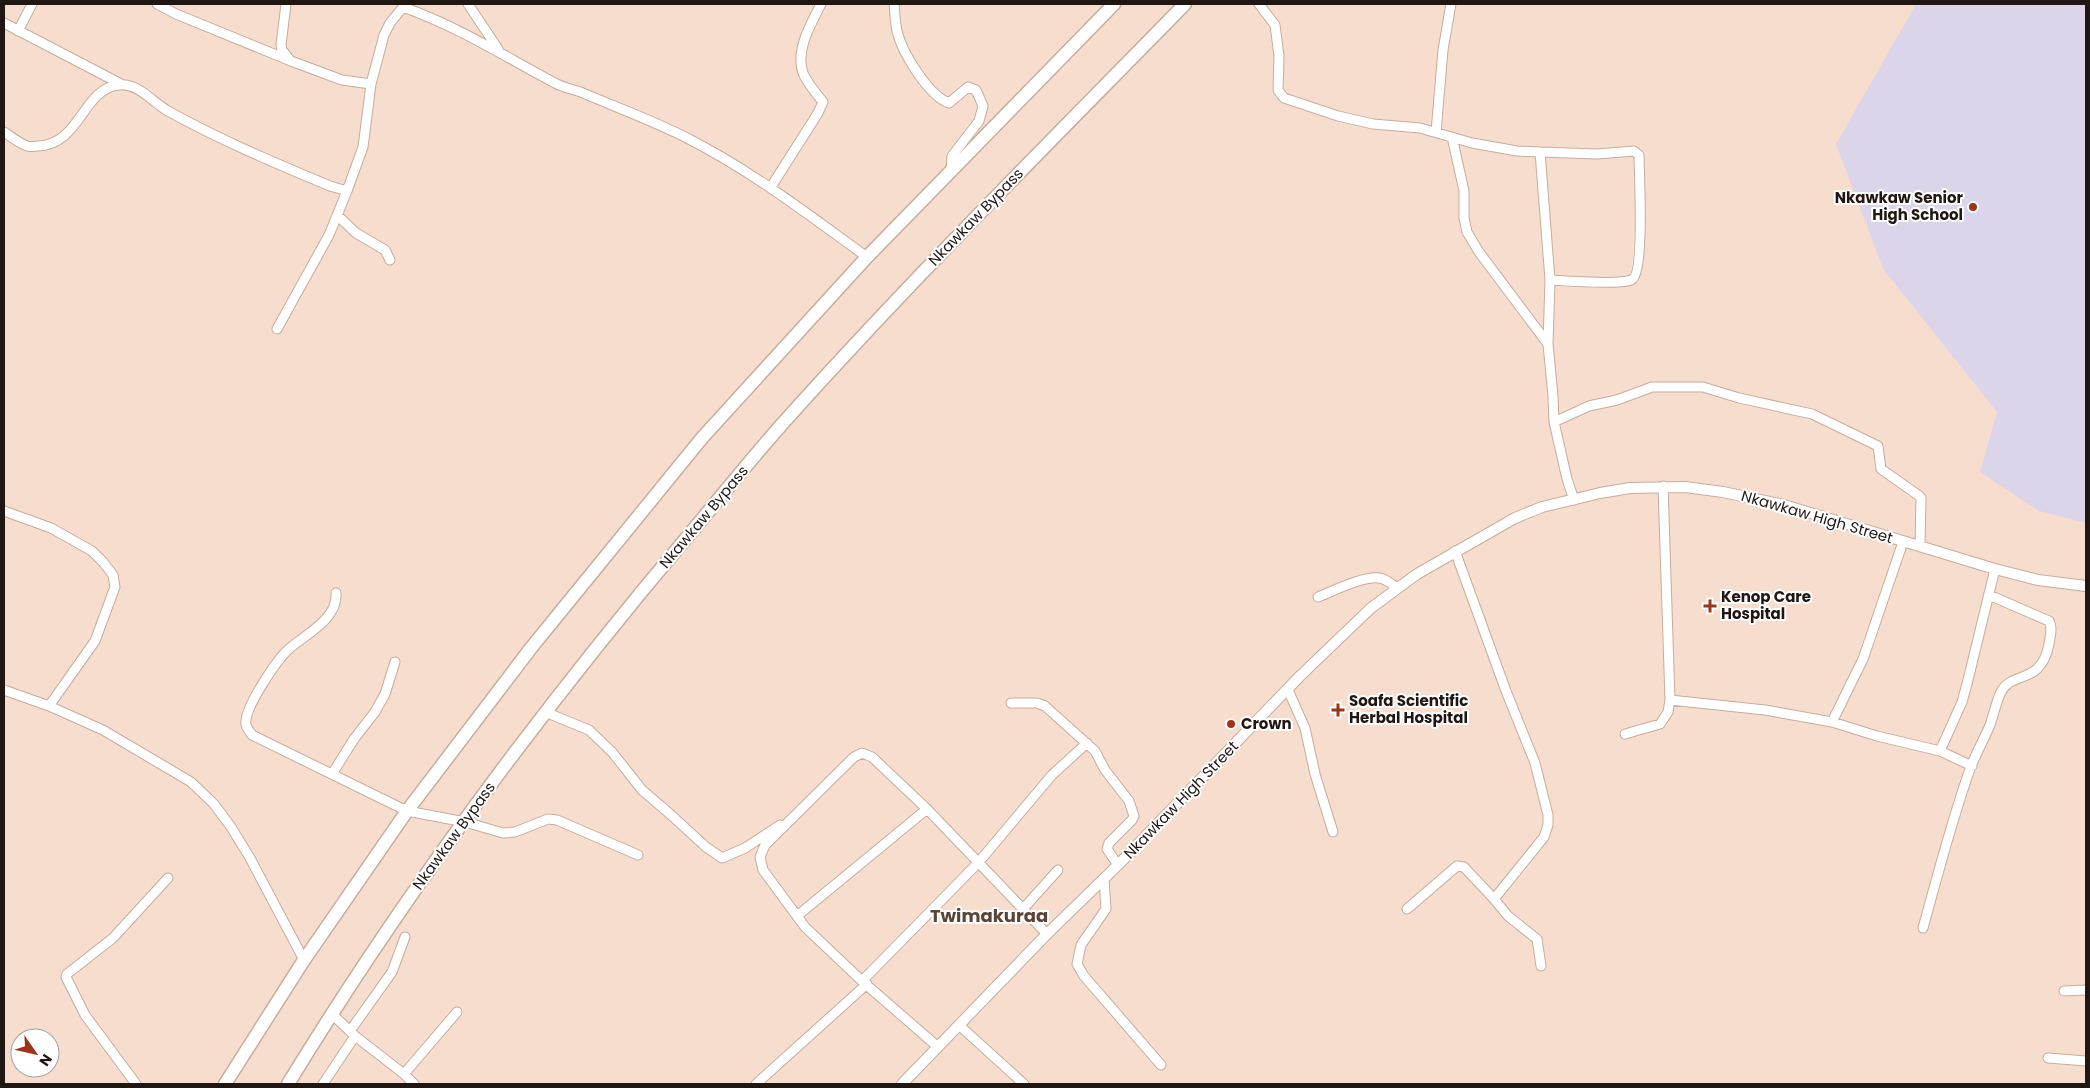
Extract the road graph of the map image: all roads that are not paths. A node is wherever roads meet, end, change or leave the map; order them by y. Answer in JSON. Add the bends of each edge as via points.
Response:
{"nodes":[{"id":1,"x":32,"y":4,"type":"edge"},
{"id":2,"x":157,"y":4,"type":"edge"},
{"id":3,"x":286,"y":4,"type":"edge"},
{"id":4,"x":468,"y":4,"type":"edge"},
{"id":5,"x":821,"y":4,"type":"edge"},
{"id":6,"x":894,"y":4,"type":"edge"},
{"id":7,"x":1114,"y":4,"type":"edge"},
{"id":8,"x":1186,"y":4,"type":"edge"},
{"id":9,"x":1260,"y":4,"type":"edge"},
{"id":10,"x":1451,"y":4,"type":"edge"},
{"id":11,"x":4,"y":24,"type":"edge"},
{"id":12,"x":18,"y":31,"type":"junction"},
{"id":13,"x":500,"y":51,"type":"junction"},
{"id":14,"x":291,"y":61,"type":"junction"},
{"id":15,"x":121,"y":84,"type":"junction"},
{"id":16,"x":371,"y":84,"type":"junction"},
{"id":17,"x":4,"y":132,"type":"edge"},
{"id":18,"x":1436,"y":132,"type":"junction"},
{"id":19,"x":1452,"y":137,"type":"junction"},
{"id":20,"x":1540,"y":152,"type":"junction"},
{"id":21,"x":950,"y":171,"type":"junction"},
{"id":22,"x":771,"y":187,"type":"junction"},
{"id":23,"x":347,"y":190,"type":"junction"},
{"id":24,"x":337,"y":215,"type":"junction"},
{"id":25,"x":867,"y":257,"type":"junction"},
{"id":26,"x":390,"y":260,"type":"dead end"},
{"id":27,"x":1550,"y":280,"type":"junction"},
{"id":28,"x":277,"y":328,"type":"dead end"},
{"id":29,"x":1548,"y":344,"type":"junction"},
{"id":30,"x":1554,"y":422,"type":"junction"},
{"id":31,"x":1663,"y":486,"type":"junction"},
{"id":32,"x":1574,"y":500,"type":"junction"},
{"id":33,"x":4,"y":511,"type":"edge"},
{"id":34,"x":1903,"y":542,"type":"junction"},
{"id":35,"x":1920,"y":545,"type":"junction"},
{"id":36,"x":1455,"y":551,"type":"junction"},
{"id":37,"x":1995,"y":569,"type":"junction"},
{"id":38,"x":2086,"y":586,"type":"edge"},
{"id":39,"x":1396,"y":588,"type":"junction"},
{"id":40,"x":336,"y":593,"type":"dead end"},
{"id":41,"x":1989,"y":595,"type":"junction"},
{"id":42,"x":1318,"y":597,"type":"dead end"},
{"id":43,"x":395,"y":662,"type":"dead end"},
{"id":44,"x":4,"y":690,"type":"edge"},
{"id":45,"x":1288,"y":690,"type":"junction"},
{"id":46,"x":1670,"y":700,"type":"junction"},
{"id":47,"x":1011,"y":703,"type":"dead end"},
{"id":48,"x":49,"y":706,"type":"junction"},
{"id":49,"x":545,"y":712,"type":"junction"},
{"id":50,"x":1832,"y":722,"type":"junction"},
{"id":51,"x":1625,"y":734,"type":"dead end"},
{"id":52,"x":1087,"y":744,"type":"junction"},
{"id":53,"x":1940,"y":751,"type":"junction"},
{"id":54,"x":1972,"y":766,"type":"junction"},
{"id":55,"x":332,"y":774,"type":"junction"},
{"id":56,"x":927,"y":809,"type":"junction"},
{"id":57,"x":407,"y":811,"type":"junction"},
{"id":58,"x":792,"y":817,"type":"junction"},
{"id":59,"x":465,"y":822,"type":"junction"},
{"id":60,"x":1333,"y":832,"type":"dead end"},
{"id":61,"x":638,"y":855,"type":"dead end"},
{"id":62,"x":978,"y":863,"type":"junction"},
{"id":63,"x":1118,"y":865,"type":"junction"},
{"id":64,"x":1058,"y":870,"type":"dead end"},
{"id":65,"x":168,"y":878,"type":"dead end"},
{"id":66,"x":1104,"y":879,"type":"junction"},
{"id":67,"x":1494,"y":899,"type":"junction"},
{"id":68,"x":1023,"y":909,"type":"junction"},
{"id":69,"x":1407,"y":910,"type":"dead end"},
{"id":70,"x":797,"y":916,"type":"junction"},
{"id":71,"x":1923,"y":928,"type":"dead end"},
{"id":72,"x":1047,"y":934,"type":"junction"},
{"id":73,"x":405,"y":937,"type":"dead end"},
{"id":74,"x":304,"y":960,"type":"junction"},
{"id":75,"x":1541,"y":966,"type":"dead end"},
{"id":76,"x":864,"y":982,"type":"junction"},
{"id":77,"x":2086,"y":990,"type":"edge"},
{"id":78,"x":2064,"y":991,"type":"dead end"},
{"id":79,"x":457,"y":1012,"type":"dead end"},
{"id":80,"x":331,"y":1013,"type":"junction"},
{"id":81,"x":960,"y":1026,"type":"junction"},
{"id":82,"x":353,"y":1033,"type":"junction"},
{"id":83,"x":938,"y":1047,"type":"junction"},
{"id":84,"x":2048,"y":1058,"type":"dead end"},
{"id":85,"x":2086,"y":1061,"type":"edge"},
{"id":86,"x":1161,"y":1064,"type":"dead end"},
{"id":87,"x":404,"y":1074,"type":"junction"},
{"id":88,"x":136,"y":1084,"type":"edge"},
{"id":89,"x":225,"y":1084,"type":"edge"},
{"id":90,"x":288,"y":1084,"type":"edge"},
{"id":91,"x":323,"y":1084,"type":"edge"},
{"id":92,"x":414,"y":1084,"type":"edge"},
{"id":93,"x":756,"y":1084,"type":"edge"},
{"id":94,"x":902,"y":1084,"type":"edge"},
{"id":95,"x":1024,"y":1084,"type":"edge"}],
"edges":[{"from":1,"to":12,"type":"street"},
{"from":2,"to":14,"type":"street"},
{"from":3,"to":14,"type":"street","via":[[281,45]]},
{"from":4,"to":13,"type":"street"},
{"from":5,"to":22,"type":"street","via":[[800,55],[803,73],[822,102]]},
{"from":6,"to":21,"type":"street","via":[[897,32],[906,53],[940,100],[949,103],[968,87],[976,90],[983,106],[979,121],[952,156]]},
{"from":7,"to":21,"type":"highway"},
{"from":8,"to":49,"type":"highway","name":"Nkawkaw Bypass","via":[[948,245],[783,423]]},
{"from":9,"to":18,"type":"street","via":[[1275,25],[1279,56],[1278,90],[1284,98],[1373,124]]},
{"from":10,"to":18,"type":"street","via":[[1443,50]]},
{"from":11,"to":12,"type":"street"},
{"from":12,"to":15,"type":"street"},
{"from":13,"to":16,"type":"street","via":[[436,19],[403,7],[384,35]]},
{"from":13,"to":22,"type":"street","via":[[556,84],[685,137]]},
{"from":14,"to":16,"type":"street","via":[[342,80]]},
{"from":15,"to":17,"type":"street","via":[[107,87],[69,133],[48,146],[28,146]]},
{"from":15,"to":23,"type":"street","via":[[142,91],[157,105],[226,141],[330,186]]},
{"from":16,"to":23,"type":"street","via":[[363,147]]},
{"from":18,"to":19,"type":"street"},
{"from":19,"to":20,"type":"street","via":[[1498,148]]},
{"from":19,"to":29,"type":"street","via":[[1464,191],[1464,218],[1468,232],[1479,252]]},
{"from":20,"to":27,"type":"street"},
{"from":20,"to":27,"type":"street","via":[[1597,154],[1634,151],[1639,155],[1640,236],[1634,278],[1613,282]]},
{"from":21,"to":25,"type":"highway"},
{"from":22,"to":25,"type":"street"},
{"from":23,"to":24,"type":"street"},
{"from":24,"to":26,"type":"street","via":[[356,233],[385,250]]},
{"from":24,"to":28,"type":"street","via":[[316,261]]},
{"from":25,"to":57,"type":"highway","via":[[702,438],[531,648]]},
{"from":27,"to":29,"type":"street"},
{"from":29,"to":30,"type":"street"},
{"from":30,"to":32,"type":"street","via":[[1566,479]]},
{"from":30,"to":35,"type":"street","via":[[1589,406],[1661,386],[1710,388],[1739,398],[1812,414],[1878,446],[1881,469],[1921,498]]},
{"from":31,"to":32,"type":"main road","name":"Nkawkaw High Street","via":[[1630,488]]},
{"from":31,"to":34,"type":"main road","name":"Nkawkaw High Street","via":[[1760,499]]},
{"from":31,"to":46,"type":"street"},
{"from":32,"to":36,"type":"main road","name":"Nkawkaw High Street","via":[[1542,507],[1515,518]]},
{"from":33,"to":48,"type":"street","via":[[51,528],[92,551],[113,575],[115,587],[95,641]]},
{"from":34,"to":35,"type":"main road","name":"Nkawkaw High Street"},
{"from":34,"to":50,"type":"street","via":[[1863,659]]},
{"from":35,"to":37,"type":"main road","name":"Nkawkaw High Street"},
{"from":36,"to":39,"type":"main road","name":"Nkawkaw High Street"},
{"from":36,"to":67,"type":"street","via":[[1535,763],[1548,815],[1544,837]]},
{"from":37,"to":38,"type":"main road","name":"Nkawkaw High Street","via":[[2038,580]]},
{"from":37,"to":41,"type":"street"},
{"from":39,"to":42,"type":"street","via":[[1386,580],[1368,579]]},
{"from":39,"to":45,"type":"main road","name":"Nkawkaw High Street","via":[[1352,626]]},
{"from":40,"to":55,"type":"street","via":[[328,617],[288,649],[271,672],[255,696],[246,725],[252,735]]},
{"from":41,"to":53,"type":"street","via":[[1962,702]]},
{"from":41,"to":54,"type":"street","via":[[2043,618],[2049,622],[2051,630],[2042,665],[2033,673],[2005,686],[2001,692]]},
{"from":43,"to":55,"type":"street","via":[[385,694],[375,712]]},
{"from":44,"to":48,"type":"street"},
{"from":45,"to":60,"type":"street","via":[[1304,728]]},
{"from":45,"to":63,"type":"main road","name":"Nkawkaw High Street"},
{"from":46,"to":50,"type":"street","via":[[1765,710]]},
{"from":46,"to":51,"type":"street","via":[[1668,712],[1660,724]]},
{"from":47,"to":52,"type":"street","via":[[1042,704]]},
{"from":48,"to":74,"type":"street","via":[[103,730],[173,770],[214,804],[250,858]]},
{"from":49,"to":58,"type":"street","via":[[589,730],[612,752],[642,790],[722,858],[745,848]]},
{"from":49,"to":59,"type":"highway","name":"Nkawkaw Bypass"},
{"from":50,"to":53,"type":"street"},
{"from":52,"to":62,"type":"street","via":[[1052,775]]},
{"from":52,"to":63,"type":"street","via":[[1096,751],[1105,770],[1129,802],[1134,816],[1107,849]]},
{"from":53,"to":54,"type":"street"},
{"from":54,"to":71,"type":"street"},
{"from":55,"to":57,"type":"street"},
{"from":56,"to":58,"type":"street","via":[[872,757],[862,753]]},
{"from":56,"to":62,"type":"street"},
{"from":56,"to":70,"type":"street"},
{"from":57,"to":59,"type":"street"},
{"from":57,"to":74,"type":"highway"},
{"from":58,"to":70,"type":"street","via":[[765,845],[760,857],[763,870]]},
{"from":59,"to":61,"type":"street","via":[[503,833],[515,832],[548,819],[557,820]]},
{"from":59,"to":80,"type":"highway","name":"Nkawkaw Bypass","via":[[397,914]]},
{"from":62,"to":68,"type":"street"},
{"from":62,"to":76,"type":"street"},
{"from":63,"to":66,"type":"main road","name":"Nkawkaw High Street"},
{"from":64,"to":68,"type":"street"},
{"from":65,"to":88,"type":"street","via":[[113,938],[66,977],[85,1015]]},
{"from":66,"to":72,"type":"main road","name":"Nkawkaw High Street"},
{"from":66,"to":86,"type":"street","via":[[1106,909],[1082,945],[1077,964]]},
{"from":67,"to":69,"type":"street","via":[[1464,867],[1458,866]]},
{"from":67,"to":75,"type":"street","via":[[1539,943]]},
{"from":68,"to":72,"type":"street"},
{"from":70,"to":76,"type":"street"},
{"from":72,"to":81,"type":"main road","name":"Nkawkaw High Street"},
{"from":73,"to":82,"type":"street","via":[[392,972]]},
{"from":74,"to":89,"type":"highway"},
{"from":76,"to":83,"type":"street"},
{"from":76,"to":93,"type":"street"},
{"from":77,"to":78,"type":"street"},
{"from":79,"to":87,"type":"street"},
{"from":80,"to":82,"type":"street"},
{"from":80,"to":90,"type":"highway","name":"Nkawkaw Bypass"},
{"from":81,"to":83,"type":"main road","name":"Nkawkaw High Street"},
{"from":81,"to":95,"type":"street"},
{"from":82,"to":87,"type":"street"},
{"from":82,"to":91,"type":"street"},
{"from":83,"to":94,"type":"main road","name":"Nkawkaw High Street"},
{"from":84,"to":85,"type":"street"},
{"from":87,"to":92,"type":"street"}]}
